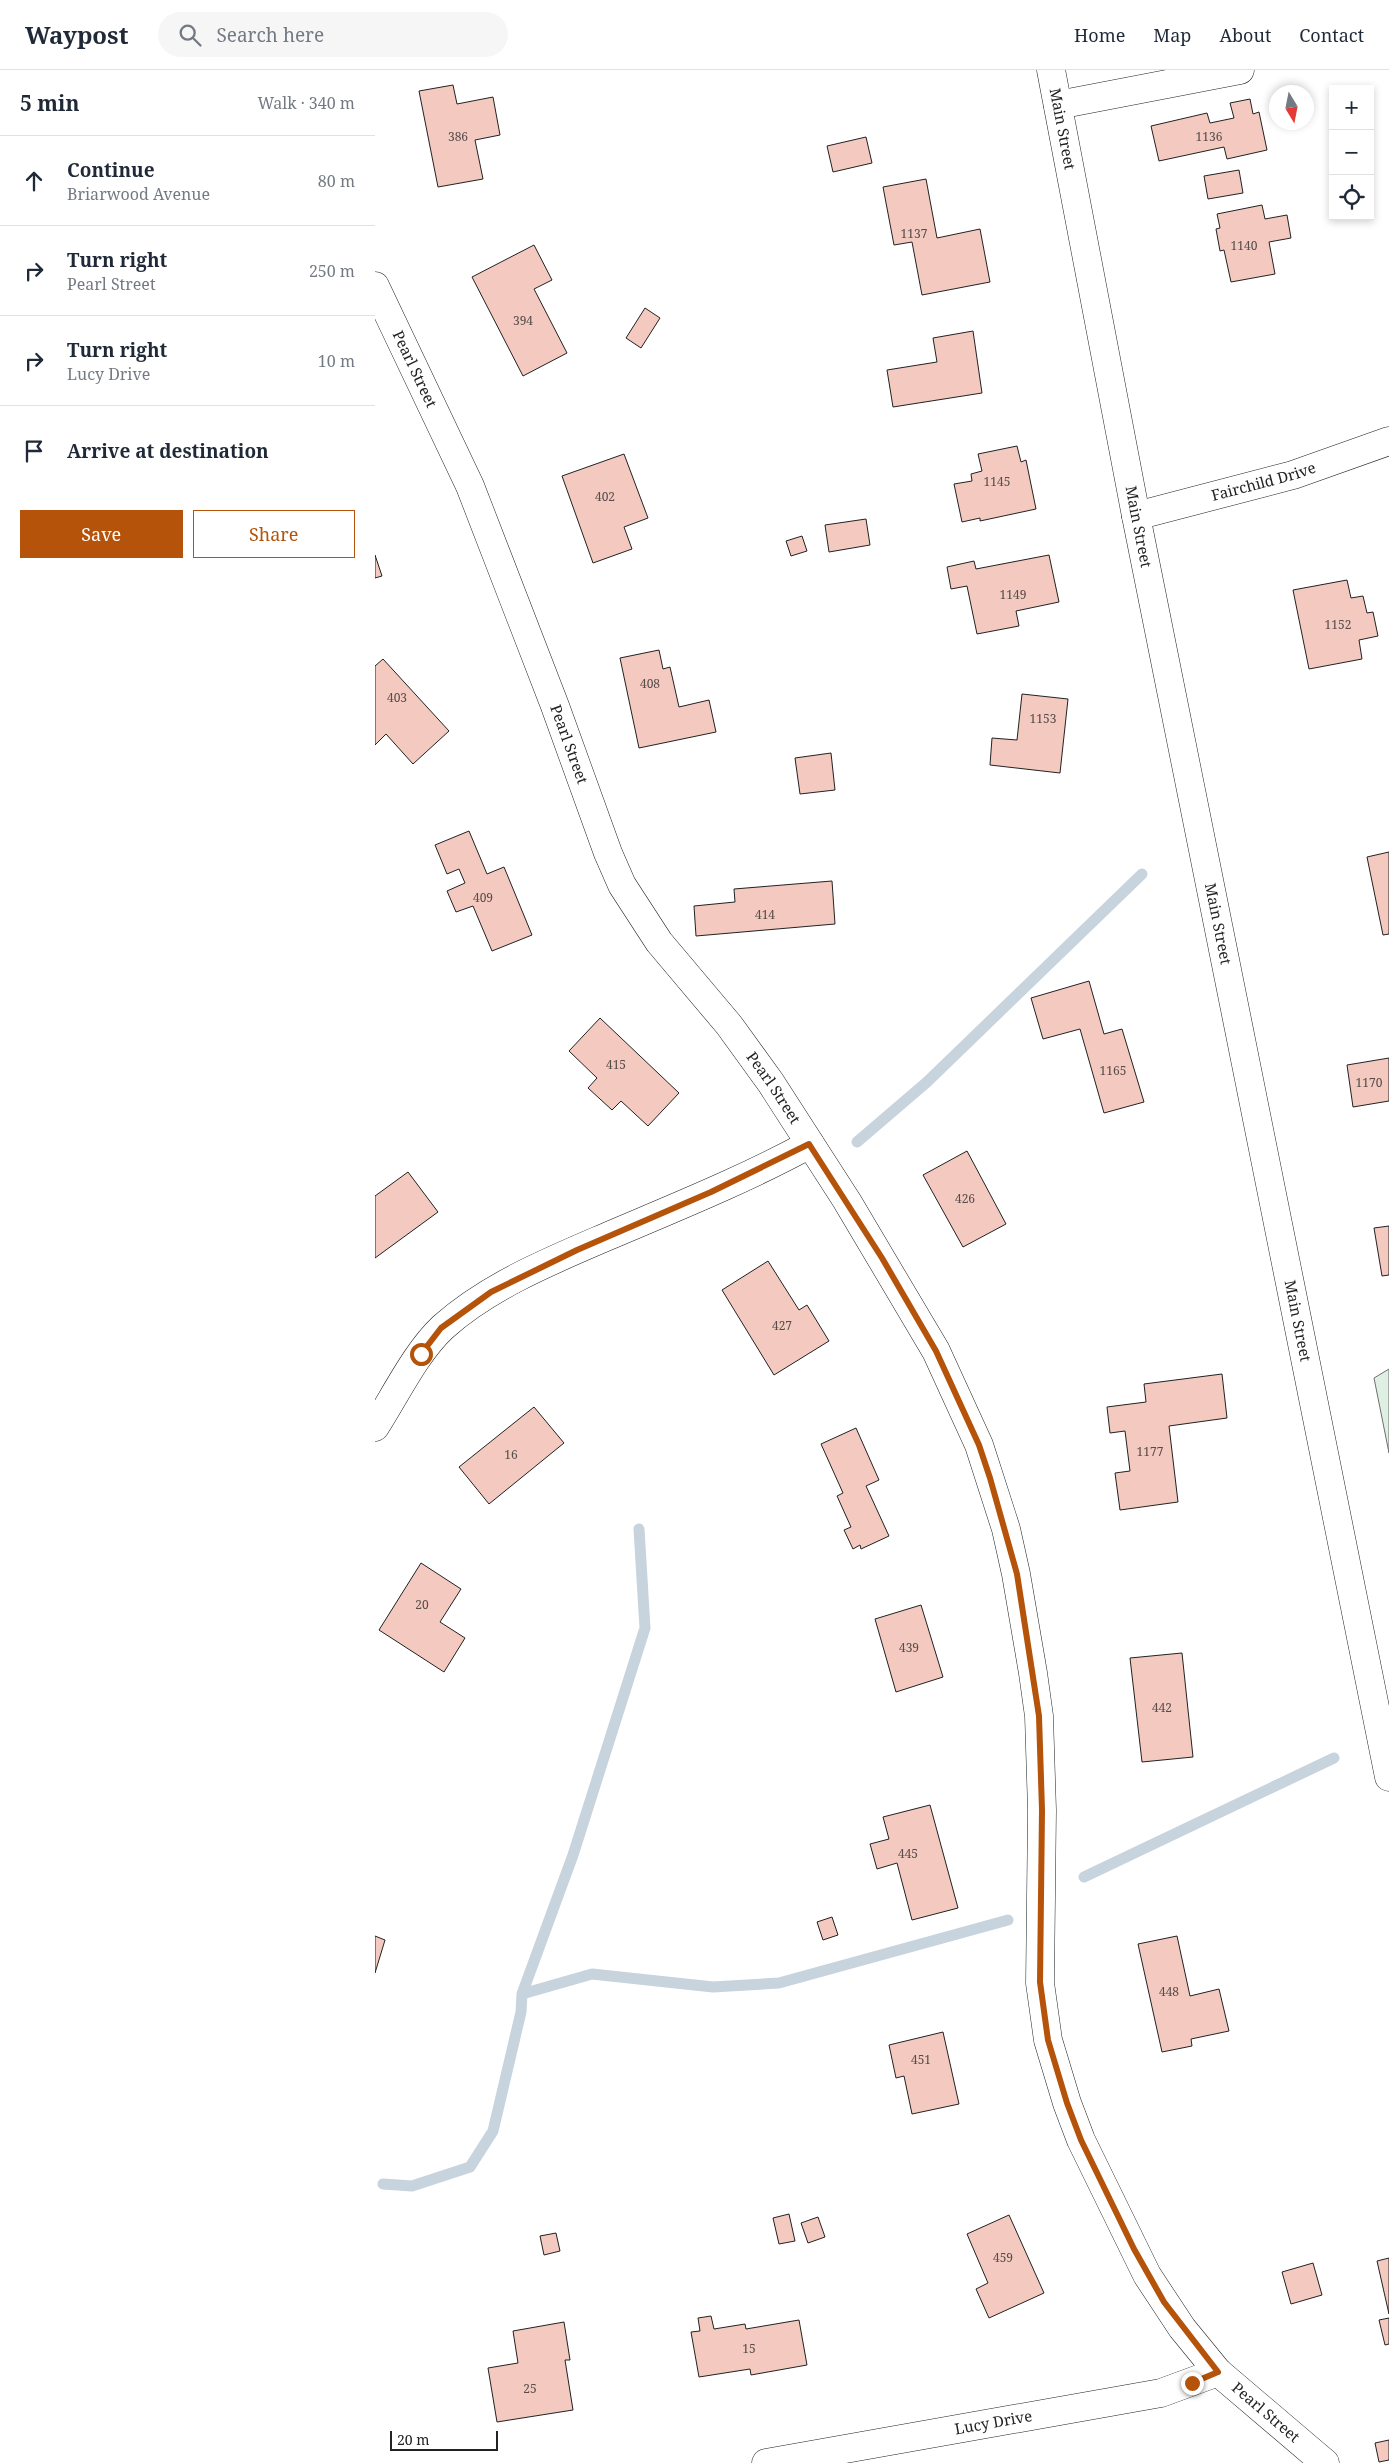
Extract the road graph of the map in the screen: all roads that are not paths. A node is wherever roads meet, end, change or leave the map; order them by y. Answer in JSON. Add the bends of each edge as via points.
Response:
{"nodes":[{"id":1,"x":1051,"y":70,"type":"edge"},
{"id":2,"x":1240,"y":70,"type":"edge"},
{"id":3,"x":1058,"y":105,"type":"junction"},
{"id":4,"x":375,"y":286,"type":"edge"},
{"id":5,"x":1389,"y":441,"type":"edge"},
{"id":6,"x":1136,"y":516,"type":"junction"},
{"id":7,"x":809,"y":1144,"type":"junction"},
{"id":8,"x":375,"y":1427,"type":"edge"},
{"id":9,"x":1389,"y":1777,"type":"edge"},
{"id":10,"x":1218,"y":2372,"type":"junction"},
{"id":11,"x":766,"y":2463,"type":"edge"},
{"id":12,"x":1325,"y":2463,"type":"edge"}],
"edges":[{"from":1,"to":3,"type":"street","name":"Main Street"},
{"from":2,"to":3,"type":"street"},
{"from":3,"to":6,"type":"street","name":"Main Street"},
{"from":4,"to":7,"type":"street","name":"Pearl Street","via":[[470,486],[622,885],[659,942],[729,1025],[771,1083]]},
{"from":5,"to":6,"type":"street","name":"Fairchild Drive","via":[[1293,474]]},
{"from":6,"to":9,"type":"street","name":"Main Street"},
{"from":7,"to":8,"type":"street","via":[[736,1181],[547,1264],[475,1302],[441,1328]]},
{"from":7,"to":10,"type":"street","name":"Pearl Street","via":[[882,1258],[936,1351],[973,1430],[990,1478],[1017,1574],[1039,1716],[1042,1839],[1040,1982],[1048,2040],[1081,2140],[1134,2249],[1164,2302]]},
{"from":10,"to":11,"type":"street","name":"Lucy Drive","via":[[1161,2393]]},
{"from":10,"to":12,"type":"street","name":"Pearl Street"}]}
